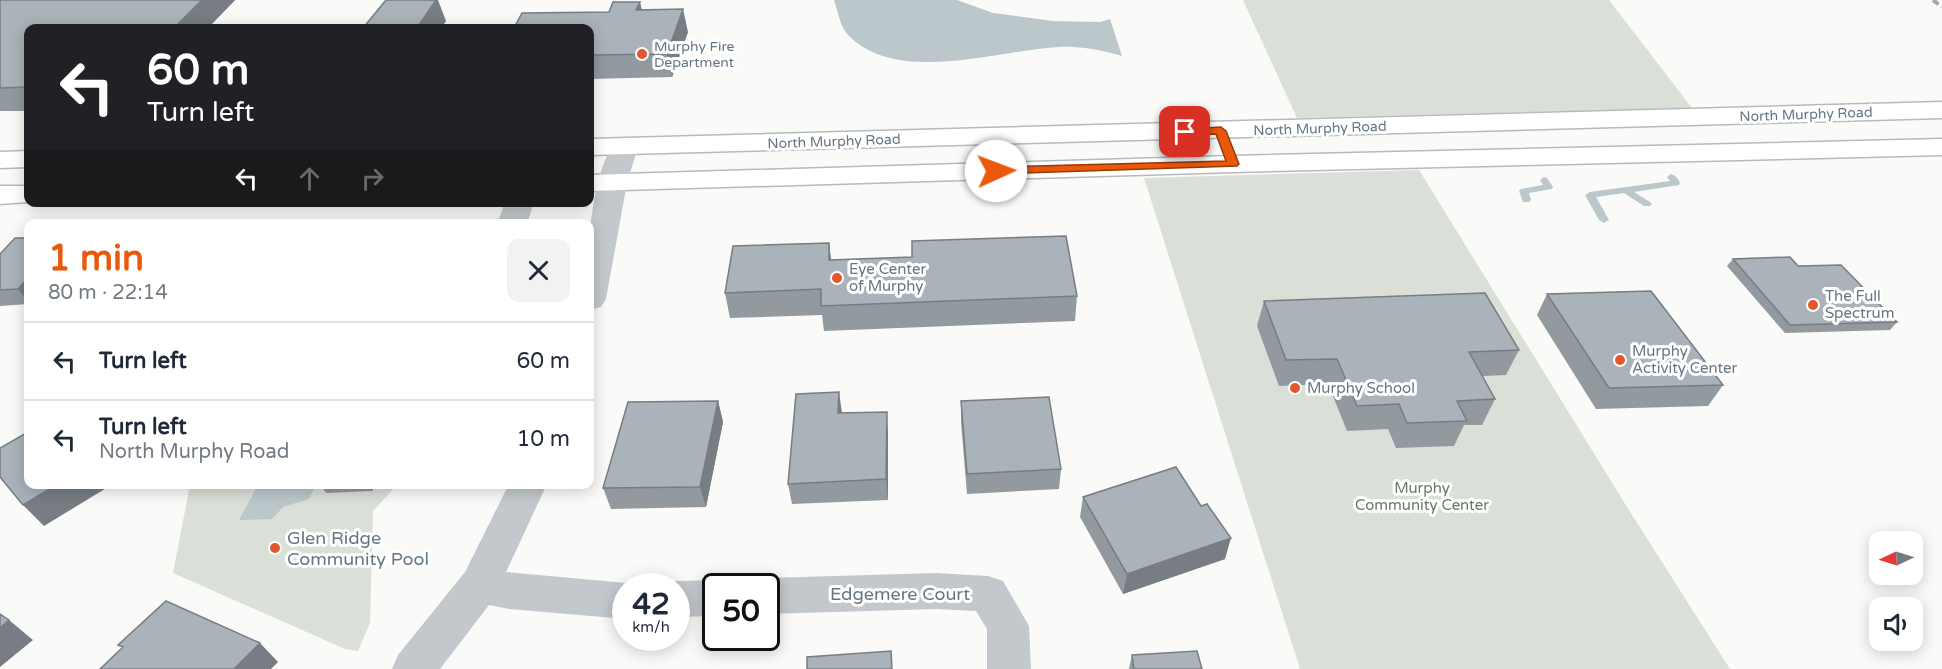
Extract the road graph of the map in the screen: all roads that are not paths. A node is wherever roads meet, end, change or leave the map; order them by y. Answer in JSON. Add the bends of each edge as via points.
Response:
{"nodes":[{"id":1,"x":1942,"y":110,"type":"edge"},
{"id":2,"x":1221,"y":131,"type":"junction"},
{"id":3,"x":1185,"y":132,"type":"junction"},
{"id":4,"x":594,"y":147,"type":"edge"},
{"id":5,"x":625,"y":147,"type":"junction"},
{"id":6,"x":1942,"y":147,"type":"edge"},
{"id":7,"x":24,"y":159,"type":"edge"},
{"id":8,"x":0,"y":160,"type":"edge"},
{"id":9,"x":1233,"y":164,"type":"junction"},
{"id":10,"x":1197,"y":165,"type":"junction"},
{"id":11,"x":601,"y":183,"type":"edge"},
{"id":12,"x":24,"y":194,"type":"edge"},
{"id":13,"x":0,"y":195,"type":"edge"},
{"id":14,"x":594,"y":257,"type":"edge"},
{"id":15,"x":526,"y":489,"type":"edge"},
{"id":16,"x":480,"y":585,"type":"junction"},
{"id":17,"x":780,"y":596,"type":"edge"},
{"id":18,"x":612,"y":600,"type":"edge"},
{"id":19,"x":414,"y":669,"type":"edge"},
{"id":20,"x":1009,"y":669,"type":"edge"}],
"edges":[{"from":1,"to":2,"type":"main road","name":"North Murphy Road"},
{"from":2,"to":3,"type":"main road","name":"North Murphy Road"},
{"from":2,"to":9,"type":"main road"},
{"from":3,"to":5,"type":"main road","name":"North Murphy Road"},
{"from":3,"to":10,"type":"main road"},
{"from":4,"to":5,"type":"main road","name":"North Murphy Road"},
{"from":5,"to":11,"type":"street"},
{"from":6,"to":9,"type":"main road"},
{"from":7,"to":8,"type":"main road"},
{"from":9,"to":10,"type":"main road"},
{"from":10,"to":11,"type":"main road"},
{"from":11,"to":14,"type":"street"},
{"from":12,"to":13,"type":"main road"},
{"from":15,"to":16,"type":"street"},
{"from":16,"to":18,"type":"street"},
{"from":16,"to":19,"type":"street"},
{"from":17,"to":20,"type":"street","name":"Edgemere Court","via":[[936,591],[988,594],[1008,626]]}]}
